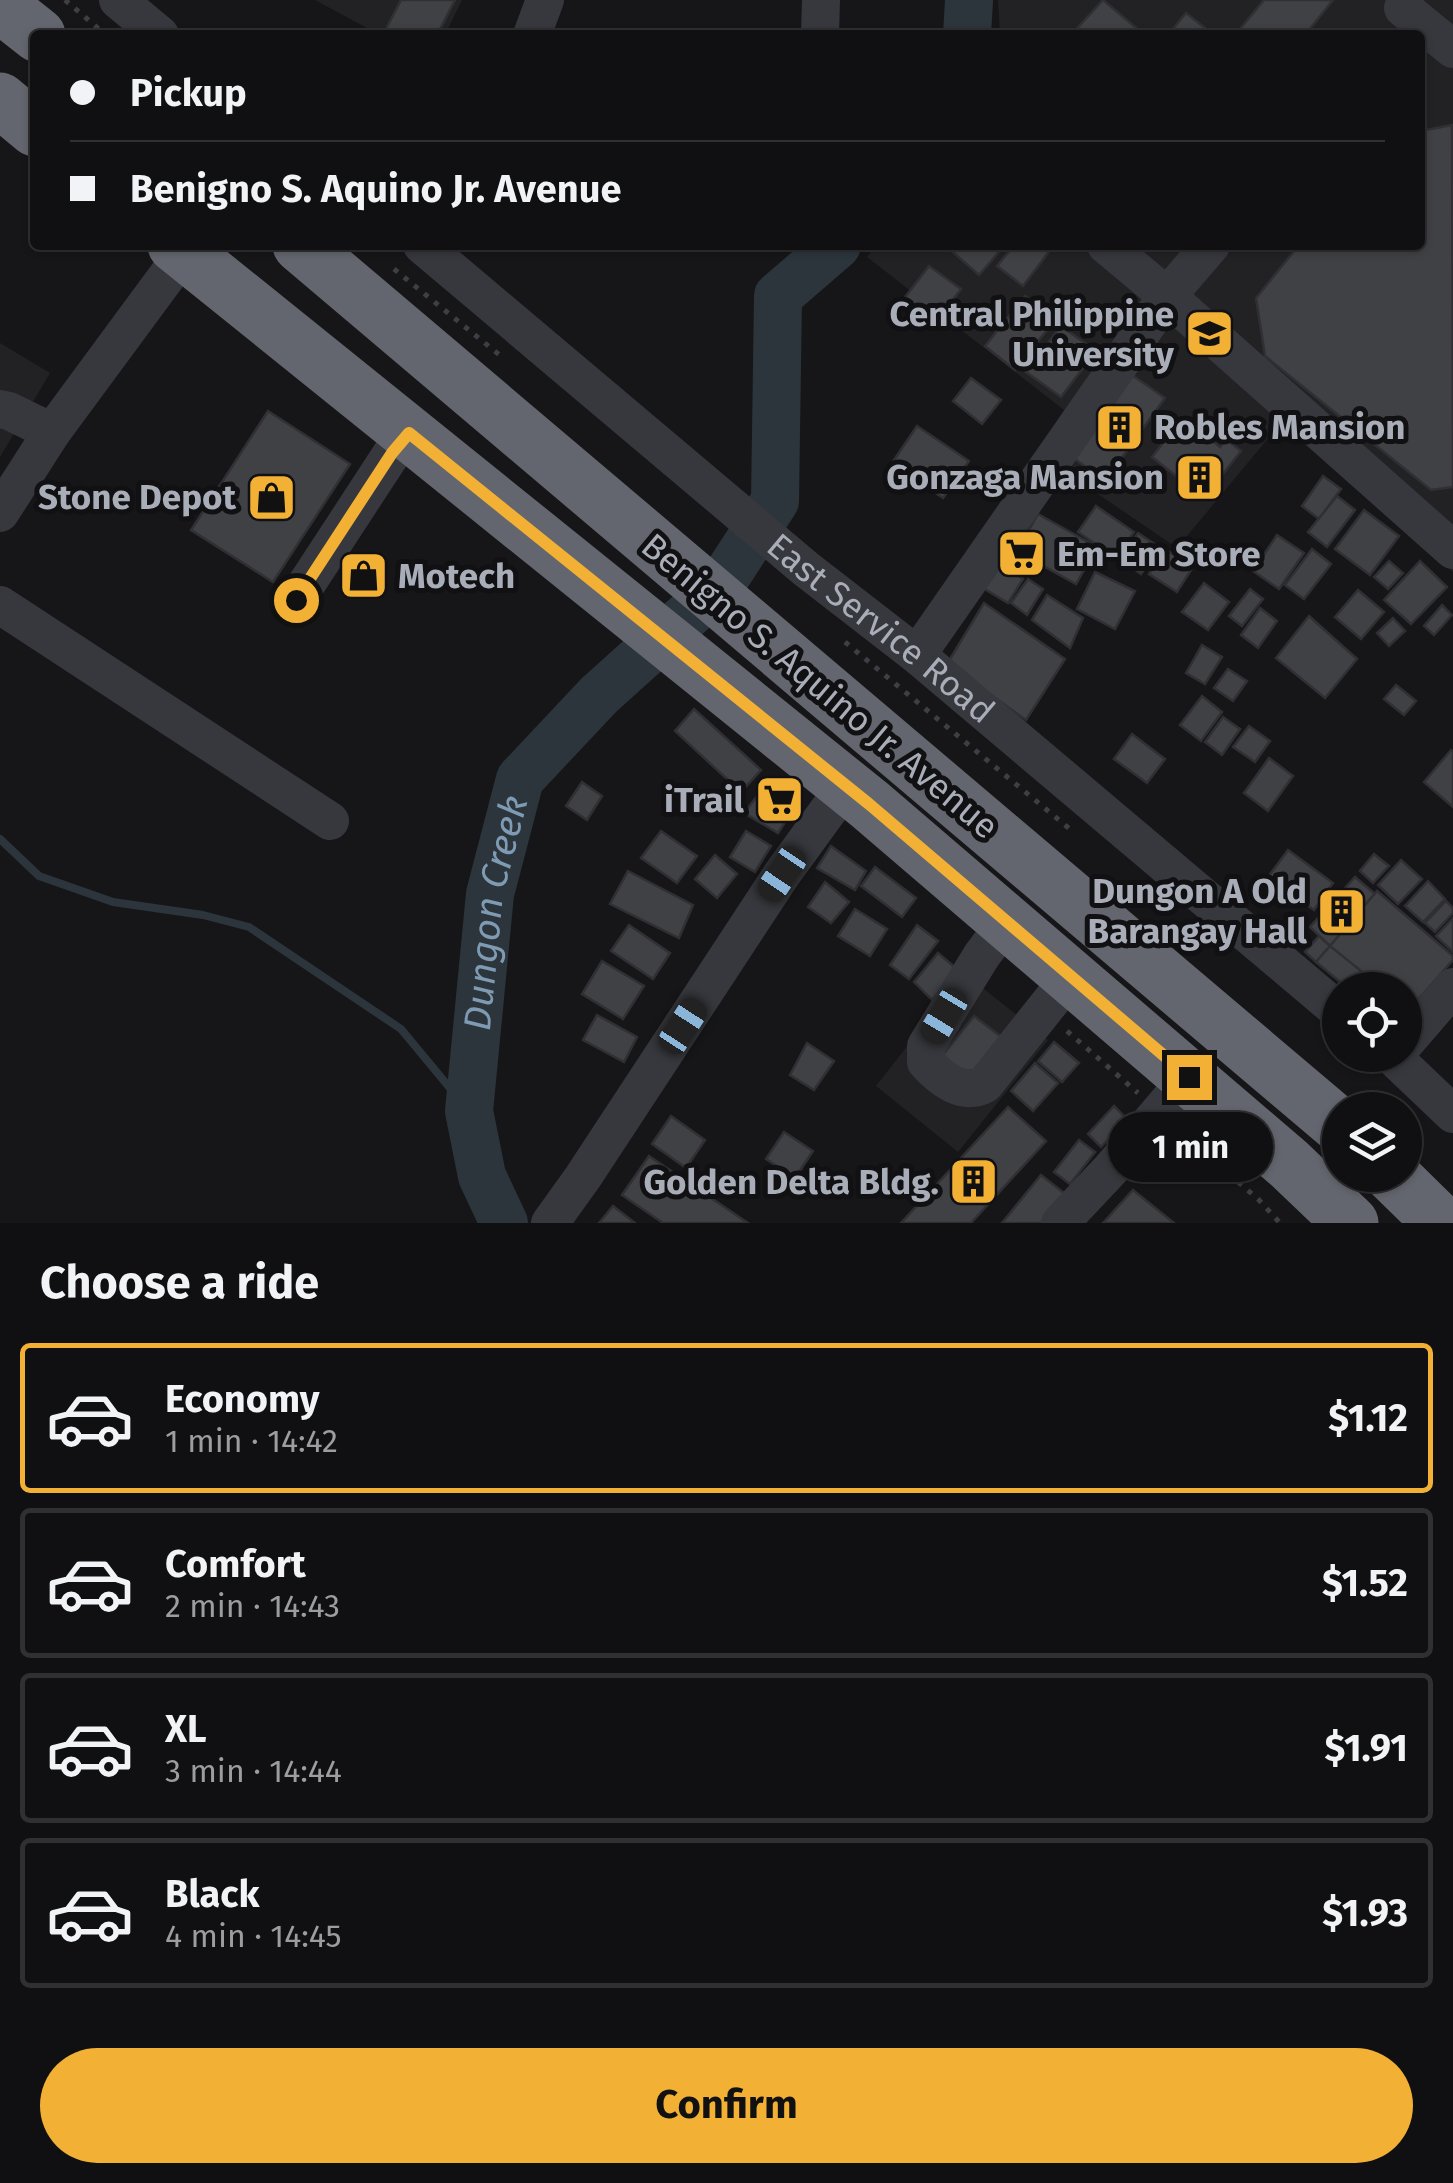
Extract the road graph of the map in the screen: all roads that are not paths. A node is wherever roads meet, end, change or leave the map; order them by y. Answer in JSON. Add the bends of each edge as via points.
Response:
{"nodes":[{"id":1,"x":118,"y":0,"type":"edge"},
{"id":2,"x":545,"y":0,"type":"edge"},
{"id":3,"x":820,"y":0,"type":"edge"},
{"id":4,"x":0,"y":6,"type":"edge"},
{"id":5,"x":1397,"y":14,"type":"edge"},
{"id":6,"x":31,"y":30,"type":"edge"},
{"id":7,"x":154,"y":30,"type":"edge"},
{"id":8,"x":534,"y":30,"type":"edge"},
{"id":9,"x":820,"y":30,"type":"edge"},
{"id":10,"x":1423,"y":30,"type":"edge"},
{"id":11,"x":1425,"y":32,"type":"edge"},
{"id":12,"x":1453,"y":49,"type":"edge"},
{"id":13,"x":0,"y":100,"type":"edge"},
{"id":14,"x":30,"y":125,"type":"edge"},
{"id":15,"x":179,"y":250,"type":"edge"},
{"id":16,"x":181,"y":250,"type":"edge"},
{"id":17,"x":428,"y":250,"type":"edge"},
{"id":18,"x":1112,"y":250,"type":"edge"},
{"id":19,"x":1207,"y":250,"type":"edge"},
{"id":20,"x":321,"y":251,"type":"edge"},
{"id":21,"x":1167,"y":296,"type":"junction"},
{"id":22,"x":1,"y":410,"type":"edge"},
{"id":23,"x":52,"y":432,"type":"junction"},
{"id":24,"x":409,"y":433,"type":"junction"},
{"id":25,"x":0,"y":513,"type":"edge"},
{"id":26,"x":1453,"y":550,"type":"edge"},
{"id":27,"x":296,"y":600,"type":"dead end"},
{"id":28,"x":0,"y":605,"type":"edge"},
{"id":29,"x":917,"y":655,"type":"junction"},
{"id":30,"x":846,"y":786,"type":"junction"},
{"id":31,"x":330,"y":821,"type":"dead end"},
{"id":32,"x":1007,"y":922,"type":"junction"},
{"id":33,"x":1071,"y":976,"type":"junction"},
{"id":34,"x":1453,"y":986,"type":"edge"},
{"id":35,"x":1322,"y":997,"type":"edge"},
{"id":36,"x":1422,"y":1022,"type":"edge"},
{"id":37,"x":1414,"y":1072,"type":"edge"},
{"id":38,"x":1189,"y":1077,"type":"junction"},
{"id":39,"x":1322,"y":1110,"type":"edge"},
{"id":40,"x":1453,"y":1114,"type":"edge"},
{"id":41,"x":1322,"y":1131,"type":"edge"},
{"id":42,"x":1288,"y":1163,"type":"junction"},
{"id":43,"x":1410,"y":1192,"type":"edge"},
{"id":44,"x":550,"y":1223,"type":"edge"},
{"id":45,"x":1060,"y":1223,"type":"edge"},
{"id":46,"x":1350,"y":1223,"type":"edge"},
{"id":47,"x":1442,"y":1223,"type":"edge"}],
"edges":[{"from":1,"to":7,"type":"street"},
{"from":2,"to":8,"type":"street"},
{"from":3,"to":9,"type":"street"},
{"from":4,"to":6,"type":"highway"},
{"from":5,"to":10,"type":"street"},
{"from":11,"to":12,"type":"street"},
{"from":13,"to":14,"type":"highway"},
{"from":15,"to":23,"type":"street"},
{"from":16,"to":24,"type":"highway","name":"Benigno S. Aquino Jr. Avenue"},
{"from":17,"to":29,"type":"street","name":"East Service Road"},
{"from":18,"to":21,"type":"street"},
{"from":19,"to":21,"type":"street"},
{"from":20,"to":39,"type":"highway","name":"Benigno S. Aquino Jr. Avenue","via":[[662,553]]},
{"from":21,"to":26,"type":"street"},
{"from":21,"to":29,"type":"street"},
{"from":22,"to":23,"type":"street"},
{"from":23,"to":25,"type":"street"},
{"from":24,"to":27,"type":"street"},
{"from":24,"to":30,"type":"highway","name":"Benigno S. Aquino Jr. Avenue"},
{"from":28,"to":31,"type":"street"},
{"from":29,"to":35,"type":"street","name":"East Service Road"},
{"from":30,"to":32,"type":"highway","name":"Benigno S. Aquino Jr. Avenue"},
{"from":30,"to":44,"type":"street"},
{"from":32,"to":33,"type":"highway","name":"Benigno S. Aquino Jr. Avenue"},
{"from":32,"to":33,"type":"street","via":[[926,1046],[933,1070],[961,1088],[985,1084]]},
{"from":33,"to":38,"type":"highway","name":"Benigno S. Aquino Jr. Avenue"},
{"from":34,"to":36,"type":"street"},
{"from":37,"to":40,"type":"street"},
{"from":38,"to":42,"type":"highway","name":"Benigno S. Aquino Jr. Avenue"},
{"from":38,"to":45,"type":"street"},
{"from":41,"to":42,"type":"highway"},
{"from":42,"to":46,"type":"highway","name":"Benigno S. Aquino Jr. Avenue"},
{"from":43,"to":47,"type":"highway"}]}
